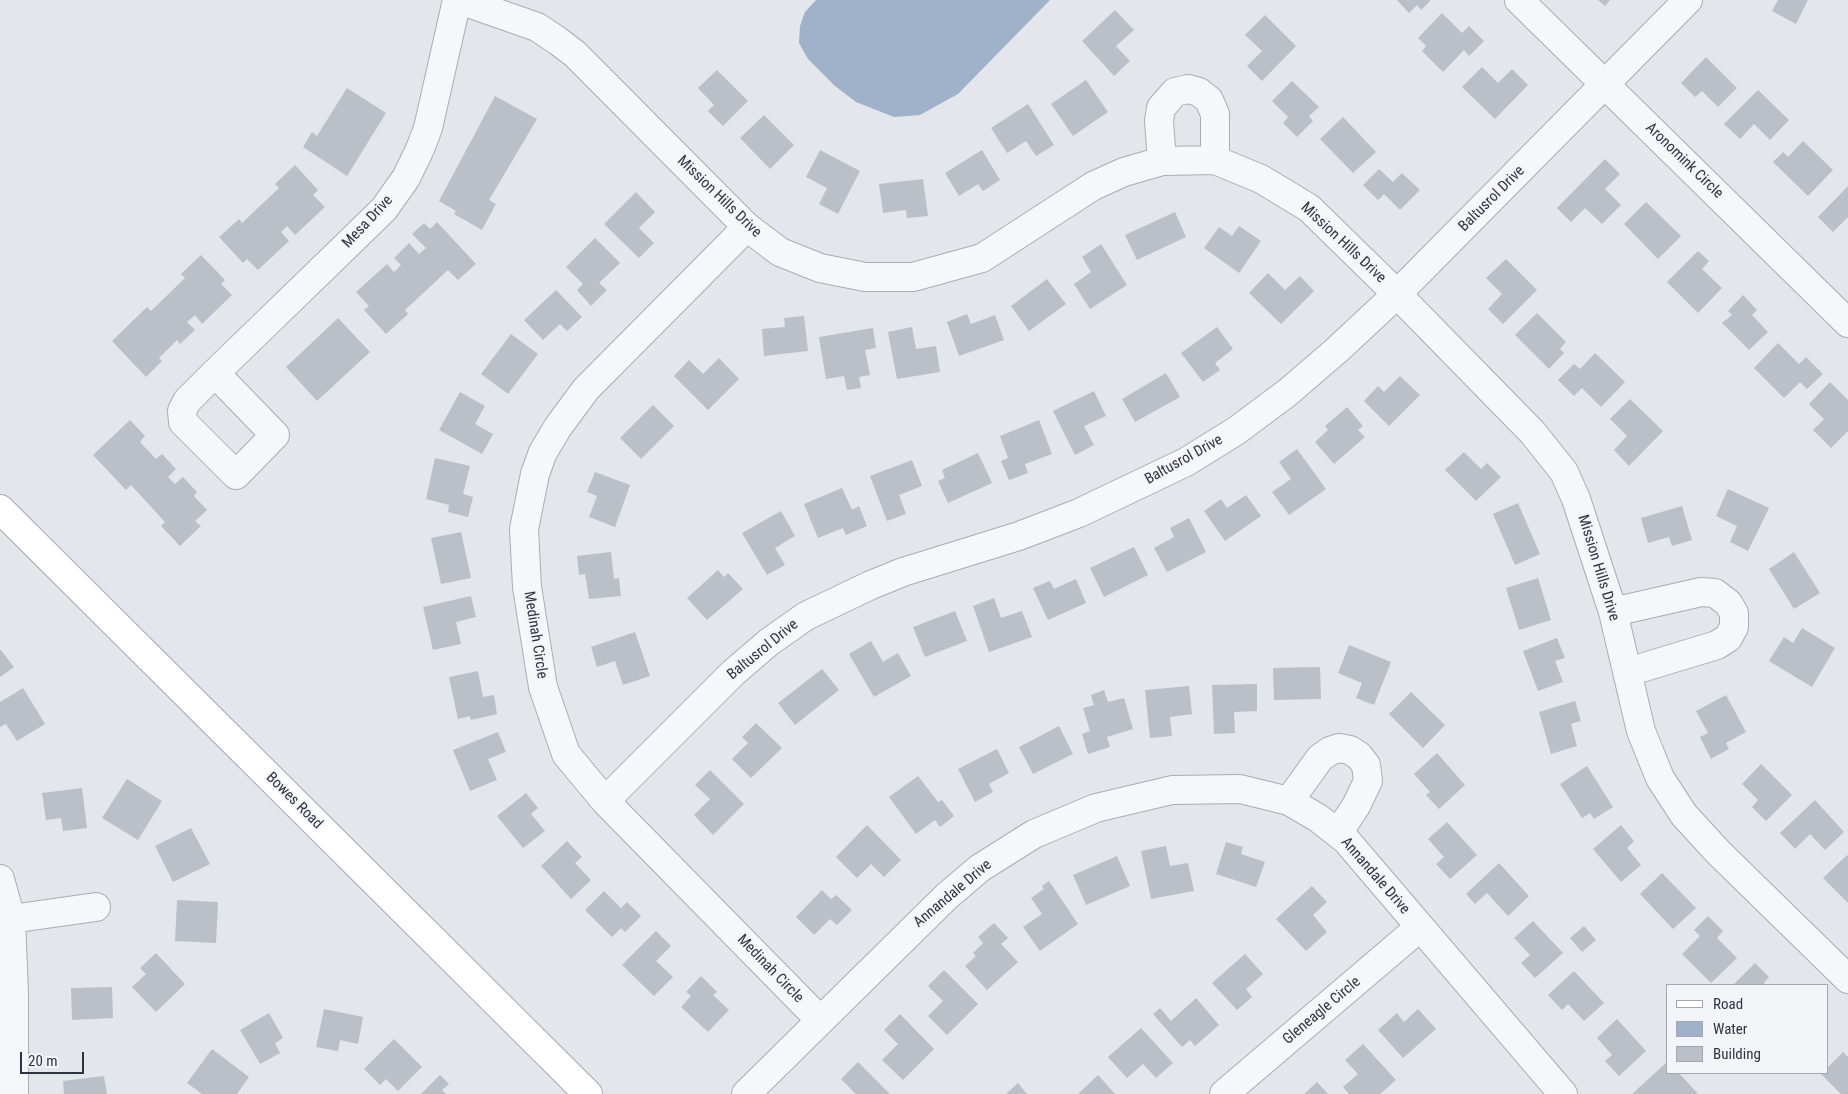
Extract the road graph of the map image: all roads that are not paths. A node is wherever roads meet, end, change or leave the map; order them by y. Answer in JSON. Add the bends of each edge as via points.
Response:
{"nodes":[{"id":1,"x":458,"y":0,"type":"edge"},
{"id":2,"x":1519,"y":0,"type":"edge"},
{"id":3,"x":1688,"y":0,"type":"edge"},
{"id":4,"x":1606,"y":84,"type":"junction"},
{"id":5,"x":1215,"y":160,"type":"junction"},
{"id":6,"x":1162,"y":161,"type":"junction"},
{"id":7,"x":747,"y":227,"type":"junction"},
{"id":8,"x":1397,"y":294,"type":"junction"},
{"id":9,"x":1848,"y":323,"type":"edge"},
{"id":10,"x":215,"y":373,"type":"dead end"},
{"id":11,"x":0,"y":509,"type":"edge"},
{"id":12,"x":1613,"y":612,"type":"junction"},
{"id":13,"x":1628,"y":672,"type":"junction"},
{"id":14,"x":605,"y":801,"type":"junction"},
{"id":15,"x":1290,"y":802,"type":"junction"},
{"id":16,"x":1338,"y":833,"type":"junction"},
{"id":17,"x":0,"y":878,"type":"edge"},
{"id":18,"x":96,"y":907,"type":"dead end"},
{"id":19,"x":11,"y":919,"type":"junction"},
{"id":20,"x":1420,"y":928,"type":"junction"},
{"id":21,"x":1848,"y":979,"type":"edge"},
{"id":22,"x":820,"y":1020,"type":"junction"},
{"id":23,"x":14,"y":1094,"type":"edge"},
{"id":24,"x":588,"y":1094,"type":"edge"},
{"id":25,"x":746,"y":1094,"type":"edge"},
{"id":26,"x":1224,"y":1094,"type":"edge"},
{"id":27,"x":1563,"y":1094,"type":"edge"}],
"edges":[{"from":1,"to":7,"type":"street","name":"Mission Hills Drive","via":[[536,27],[575,54]]},
{"from":1,"to":10,"type":"street","name":"Mesa Drive","via":[[428,128],[406,178],[384,209]]},
{"from":2,"to":4,"type":"street","name":"Aronomink Circle"},
{"from":3,"to":4,"type":"street","name":"Baltusrol Drive"},
{"from":4,"to":8,"type":"street","name":"Baltusrol Drive"},
{"from":4,"to":9,"type":"street","name":"Aronomink Circle"},
{"from":5,"to":6,"type":"street","name":"Mission Hills Drive"},
{"from":5,"to":6,"type":"street","via":[[1215,114],[1209,100],[1188,89],[1176,92],[1161,108]]},
{"from":5,"to":8,"type":"street","name":"Mission Hills Drive","via":[[1261,178],[1309,208]]},
{"from":6,"to":7,"type":"street","name":"Mission Hills Drive","via":[[1124,172],[1093,186],[982,258],[913,277],[865,277],[820,268],[780,252]]},
{"from":7,"to":14,"type":"street","name":"Medinah Circle","via":[[586,389],[558,427],[535,474],[524,529],[527,587],[543,687],[566,754]]},
{"from":8,"to":12,"type":"street","name":"Mission Hills Drive","via":[[1533,433],[1564,472]]},
{"from":8,"to":14,"type":"street","name":"Baltusrol Drive","via":[[1286,392],[1236,431],[1186,462],[1079,513],[1019,536],[903,572],[806,616],[733,673]]},
{"from":11,"to":24,"type":"main road","name":"Bowes Road"},
{"from":12,"to":13,"type":"street","name":"Mission Hills Drive"},
{"from":12,"to":13,"type":"street","via":[[1701,592],[1715,593],[1734,612],[1734,627],[1728,638],[1717,645]]},
{"from":13,"to":21,"type":"street","name":"Mission Hills Drive","via":[[1641,731],[1671,797],[1718,852]]},
{"from":14,"to":22,"type":"street","name":"Medinah Circle"},
{"from":15,"to":16,"type":"street","name":"Annandale Drive"},
{"from":15,"to":16,"type":"street","via":[[1320,758],[1339,748],[1350,750],[1366,765],[1368,781]]},
{"from":15,"to":22,"type":"street","name":"Annandale Drive","via":[[1240,789],[1172,790],[1096,808],[1034,834],[980,868],[947,896]]},
{"from":16,"to":20,"type":"street","name":"Annandale Drive"},
{"from":17,"to":19,"type":"street"},
{"from":18,"to":19,"type":"street"},
{"from":19,"to":23,"type":"street"},
{"from":20,"to":26,"type":"street","name":"Gleneagle Circle"},
{"from":20,"to":27,"type":"street","name":"Annandale Drive"},
{"from":22,"to":25,"type":"street","name":"Annandale Drive"}]}
